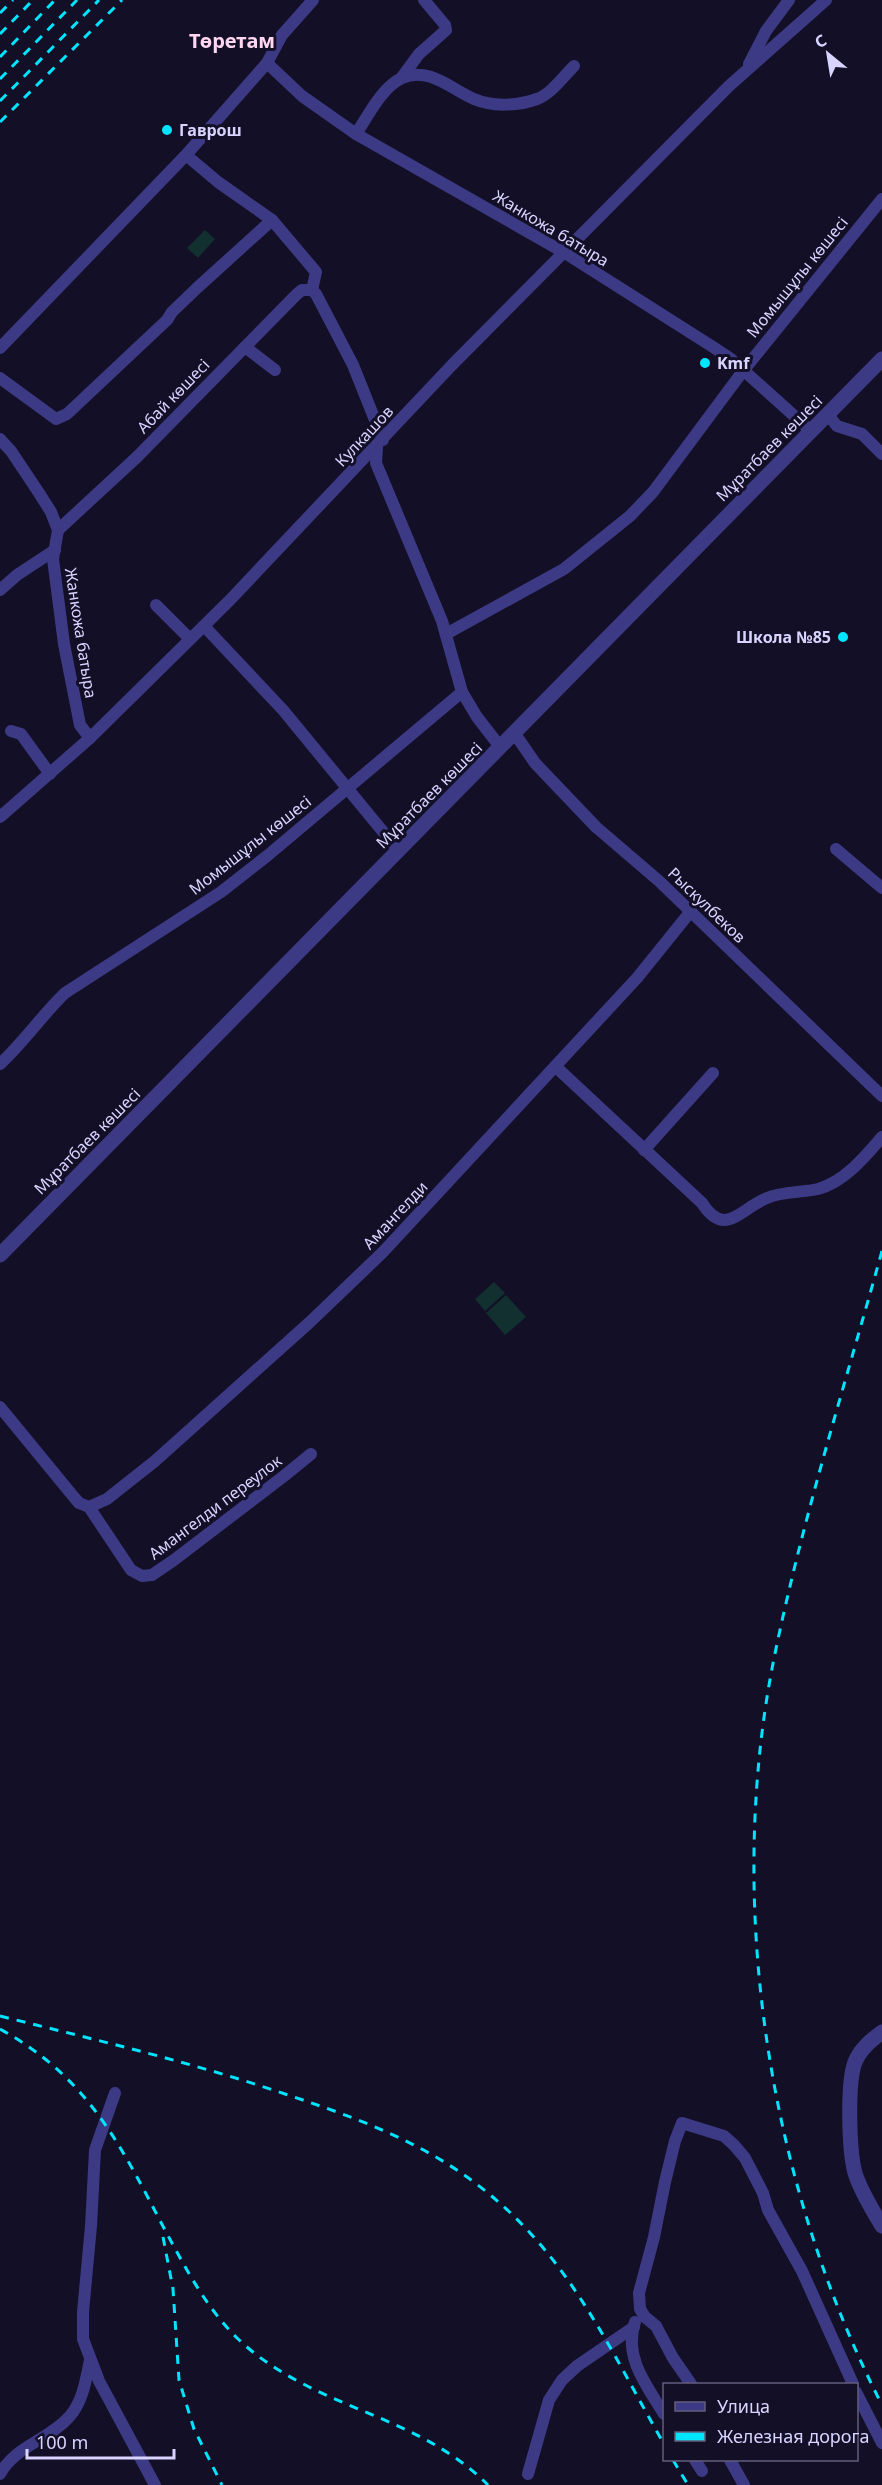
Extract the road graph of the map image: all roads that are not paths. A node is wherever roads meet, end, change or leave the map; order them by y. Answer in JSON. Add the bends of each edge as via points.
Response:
{"nodes":[{"id":1,"x":313,"y":0,"type":"edge"},
{"id":2,"x":789,"y":0,"type":"edge"},
{"id":3,"x":826,"y":0,"type":"edge"},
{"id":4,"x":431,"y":2,"type":"edge"},
{"id":5,"x":267,"y":63,"type":"junction"},
{"id":6,"x":574,"y":66,"type":"dead end"},
{"id":7,"x":745,"y":70,"type":"junction"},
{"id":8,"x":402,"y":77,"type":"junction"},
{"id":9,"x":356,"y":134,"type":"junction"},
{"id":10,"x":186,"y":155,"type":"junction"},
{"id":11,"x":882,"y":199,"type":"edge"},
{"id":12,"x":272,"y":219,"type":"junction"},
{"id":13,"x":565,"y":253,"type":"junction"},
{"id":14,"x":312,"y":290,"type":"junction"},
{"id":15,"x":245,"y":347,"type":"junction"},
{"id":16,"x":0,"y":348,"type":"edge"},
{"id":17,"x":882,"y":359,"type":"edge"},
{"id":18,"x":275,"y":370,"type":"dead end"},
{"id":19,"x":743,"y":371,"type":"junction"},
{"id":20,"x":0,"y":378,"type":"edge"},
{"id":21,"x":828,"y":415,"type":"junction"},
{"id":22,"x":811,"y":431,"type":"junction"},
{"id":23,"x":0,"y":439,"type":"edge"},
{"id":24,"x":380,"y":444,"type":"junction"},
{"id":25,"x":882,"y":454,"type":"edge"},
{"id":26,"x":58,"y":530,"type":"junction"},
{"id":27,"x":55,"y":550,"type":"junction"},
{"id":28,"x":0,"y":590,"type":"edge"},
{"id":29,"x":156,"y":605,"type":"dead end"},
{"id":30,"x":204,"y":626,"type":"junction"},
{"id":31,"x":446,"y":634,"type":"junction"},
{"id":32,"x":190,"y":639,"type":"junction"},
{"id":33,"x":462,"y":692,"type":"junction"},
{"id":34,"x":10,"y":730,"type":"dead end"},
{"id":35,"x":515,"y":734,"type":"junction"},
{"id":36,"x":90,"y":738,"type":"junction"},
{"id":37,"x":501,"y":748,"type":"junction"},
{"id":38,"x":50,"y":774,"type":"junction"},
{"id":39,"x":348,"y":788,"type":"junction"},
{"id":40,"x":0,"y":817,"type":"edge"},
{"id":41,"x":836,"y":849,"type":"dead end"},
{"id":42,"x":398,"y":850,"type":"junction"},
{"id":43,"x":882,"y":888,"type":"edge"},
{"id":44,"x":691,"y":911,"type":"junction"},
{"id":45,"x":0,"y":1064,"type":"edge"},
{"id":46,"x":556,"y":1067,"type":"junction"},
{"id":47,"x":713,"y":1073,"type":"dead end"},
{"id":48,"x":882,"y":1096,"type":"edge"},
{"id":49,"x":882,"y":1137,"type":"edge"},
{"id":50,"x":644,"y":1150,"type":"junction"},
{"id":51,"x":0,"y":1255,"type":"edge"},
{"id":52,"x":0,"y":1407,"type":"edge"},
{"id":53,"x":310,"y":1454,"type":"dead end"},
{"id":54,"x":89,"y":1507,"type":"junction"},
{"id":55,"x":882,"y":2032,"type":"edge"},
{"id":56,"x":115,"y":2093,"type":"dead end"},
{"id":57,"x":882,"y":2226,"type":"edge"},
{"id":58,"x":639,"y":2309,"type":"junction"},
{"id":59,"x":633,"y":2327,"type":"junction"},
{"id":60,"x":90,"y":2359,"type":"junction"},
{"id":61,"x":690,"y":2383,"type":"edge"},
{"id":62,"x":852,"y":2383,"type":"edge"},
{"id":63,"x":858,"y":2396,"type":"edge"},
{"id":64,"x":663,"y":2412,"type":"edge"},
{"id":65,"x":882,"y":2443,"type":"edge"},
{"id":66,"x":696,"y":2461,"type":"edge"},
{"id":67,"x":731,"y":2461,"type":"edge"},
{"id":68,"x":702,"y":2471,"type":"dead end"},
{"id":69,"x":0,"y":2474,"type":"edge"},
{"id":70,"x":528,"y":2474,"type":"dead end"},
{"id":71,"x":155,"y":2485,"type":"edge"},
{"id":72,"x":744,"y":2485,"type":"edge"}],
"edges":[{"from":1,"to":5,"type":"street","via":[[288,27]]},
{"from":2,"to":7,"type":"street","name":"Кулкашов"},
{"from":3,"to":7,"type":"street","name":"Кулкашов"},
{"from":4,"to":8,"type":"street","via":[[446,30],[419,54]]},
{"from":5,"to":9,"type":"street","name":"Жанкожа батыра","via":[[302,96]]},
{"from":5,"to":10,"type":"street"},
{"from":6,"to":8,"type":"street","via":[[548,93],[516,103],[475,100],[428,75]]},
{"from":7,"to":13,"type":"street","name":"Кулкашов"},
{"from":8,"to":9,"type":"street","via":[[382,96]]},
{"from":9,"to":13,"type":"street","name":"Жанкожа батыра"},
{"from":10,"to":12,"type":"street"},
{"from":10,"to":16,"type":"street"},
{"from":11,"to":19,"type":"street","name":"Момышұлы көшесі"},
{"from":12,"to":14,"type":"street","via":[[316,272]]},
{"from":12,"to":20,"type":"street","via":[[67,414],[56,419]]},
{"from":13,"to":19,"type":"street","name":"Жанкожа батыра"},
{"from":13,"to":24,"type":"street","name":"Кулкашов","via":[[452,365]]},
{"from":14,"to":15,"type":"street","name":"Абай көшесі","via":[[297,294]]},
{"from":14,"to":24,"type":"street","via":[[353,365]]},
{"from":15,"to":18,"type":"street"},
{"from":15,"to":26,"type":"street","name":"Абай көшесі","via":[[137,457]]},
{"from":17,"to":21,"type":"street","name":"Мұратбаев көшесі"},
{"from":19,"to":22,"type":"street","name":"Жанкожа батыра"},
{"from":19,"to":31,"type":"street","name":"Момышұлы көшесі","via":[[653,492],[630,516],[564,569]]},
{"from":21,"to":22,"type":"street","name":"Мұратбаев көшесі"},
{"from":21,"to":25,"type":"street","via":[[837,426],[862,434]]},
{"from":22,"to":35,"type":"street","name":"Мұратбаев көшесі"},
{"from":23,"to":26,"type":"street","via":[[39,493]]},
{"from":24,"to":30,"type":"street","name":"Кулкашов"},
{"from":24,"to":31,"type":"street","via":[[376,463]]},
{"from":26,"to":27,"type":"street","name":"Жанкожа батыра"},
{"from":27,"to":28,"type":"street"},
{"from":27,"to":36,"type":"street","name":"Жанкожа батыра","via":[[57,591],[74,699],[80,725]]},
{"from":29,"to":32,"type":"street"},
{"from":30,"to":32,"type":"street","name":"Кулкашов"},
{"from":30,"to":39,"type":"street","via":[[283,710]]},
{"from":31,"to":33,"type":"street"},
{"from":32,"to":36,"type":"street","name":"Кулкашов"},
{"from":33,"to":37,"type":"street"},
{"from":33,"to":39,"type":"street","name":"Момышұлы көшесі"},
{"from":34,"to":38,"type":"street","via":[[21,734]]},
{"from":35,"to":37,"type":"street","name":"Мұратбаев көшесі"},
{"from":35,"to":44,"type":"street","name":"Рыскулбеков","via":[[535,763],[596,827]]},
{"from":36,"to":38,"type":"street","name":"Кулкашов"},
{"from":37,"to":42,"type":"street","name":"Мұратбаев көшесі"},
{"from":38,"to":40,"type":"street","name":"Кулкашов"},
{"from":39,"to":42,"type":"street"},
{"from":39,"to":45,"type":"street","name":"Момышұлы көшесі","via":[[221,892],[65,993]]},
{"from":41,"to":43,"type":"street"},
{"from":42,"to":51,"type":"street","name":"Мұратбаев көшесі"},
{"from":44,"to":46,"type":"street","name":"Амангелди","via":[[637,978]]},
{"from":44,"to":48,"type":"street","name":"Рыскулбеков"},
{"from":46,"to":50,"type":"street"},
{"from":46,"to":54,"type":"street","name":"Амангелди","via":[[383,1252],[310,1322],[155,1461],[107,1499]]},
{"from":47,"to":50,"type":"street"},
{"from":49,"to":50,"type":"street","via":[[851,1169],[829,1184],[771,1196],[734,1218],[720,1221]]},
{"from":52,"to":54,"type":"street","via":[[65,1488],[79,1503]]},
{"from":53,"to":54,"type":"street","name":"Амангелди переулок","via":[[152,1575],[142,1576],[131,1570]]},
{"from":55,"to":57,"type":"street","via":[[862,2049],[851,2079],[852,2160],[860,2187]]},
{"from":56,"to":60,"type":"street","via":[[95,2150],[83,2312],[83,2339]]},
{"from":58,"to":59,"type":"street"},
{"from":58,"to":61,"type":"street","via":[[656,2326]]},
{"from":58,"to":62,"type":"street","via":[[639,2293],[682,2123],[724,2136],[753,2172],[764,2193],[768,2210],[802,2271]]},
{"from":59,"to":64,"type":"street","via":[[631,2345],[638,2373]]},
{"from":59,"to":70,"type":"street","via":[[562,2380],[549,2400]]},
{"from":60,"to":69,"type":"street","via":[[79,2403],[69,2418],[20,2451]]},
{"from":60,"to":71,"type":"street"},
{"from":63,"to":65,"type":"street"},
{"from":66,"to":68,"type":"street"},
{"from":67,"to":72,"type":"street"}]}
